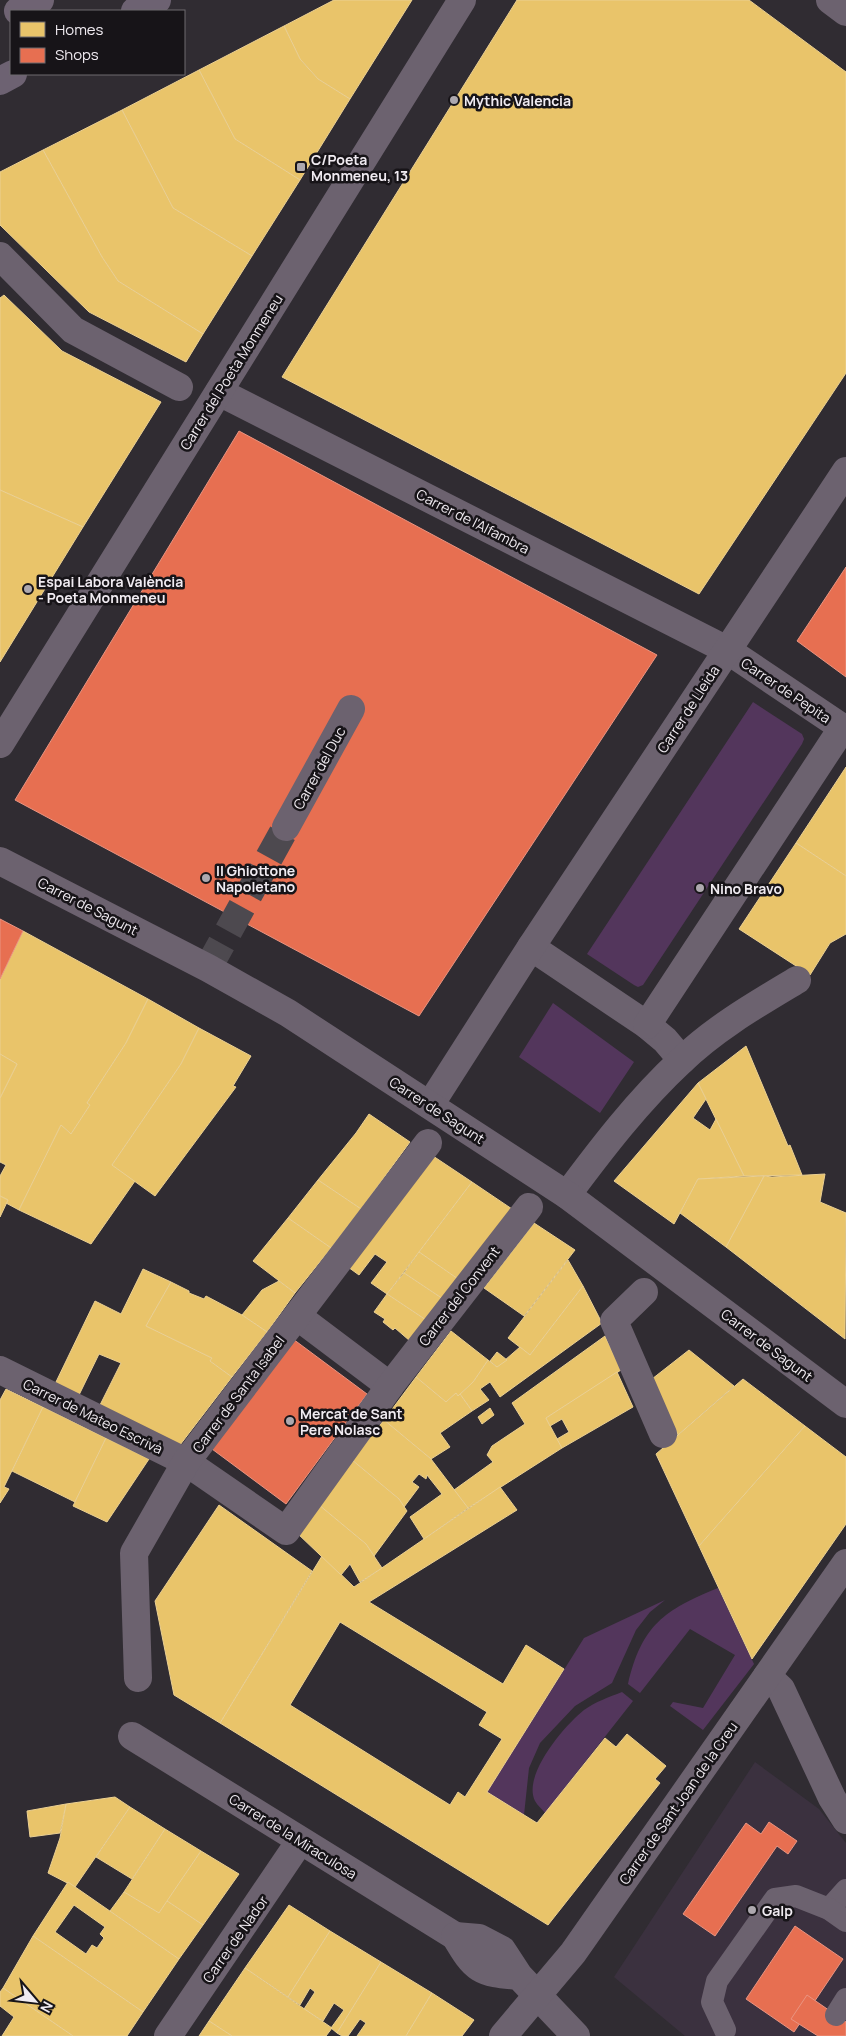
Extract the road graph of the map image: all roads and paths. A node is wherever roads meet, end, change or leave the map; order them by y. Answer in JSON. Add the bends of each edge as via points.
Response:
{"nodes":[{"id":1,"x":40,"y":0,"type":"edge"},
{"id":2,"x":157,"y":0,"type":"edge"},
{"id":3,"x":462,"y":0,"type":"edge"},
{"id":4,"x":830,"y":0,"type":"edge"},
{"id":5,"x":20,"y":10,"type":"edge"},
{"id":6,"x":137,"y":10,"type":"edge"},
{"id":7,"x":846,"y":12,"type":"edge"},
{"id":8,"x":11,"y":75,"type":"edge"},
{"id":9,"x":0,"y":81,"type":"edge"},
{"id":10,"x":0,"y":256,"type":"edge"},
{"id":11,"x":179,"y":387,"type":"dead end"},
{"id":12,"x":219,"y":392,"type":"junction"},
{"id":13,"x":846,"y":471,"type":"edge"},
{"id":14,"x":727,"y":650,"type":"junction"},
{"id":15,"x":351,"y":709,"type":"dead end"},
{"id":16,"x":844,"y":729,"type":"edge"},
{"id":17,"x":0,"y":744,"type":"edge"},
{"id":18,"x":286,"y":827,"type":"tunnel mouth"},
{"id":19,"x":0,"y":861,"type":"edge"},
{"id":20,"x":531,"y":947,"type":"junction"},
{"id":21,"x":797,"y":980,"type":"dead end"},
{"id":22,"x":647,"y":1025,"type":"junction"},
{"id":23,"x":682,"y":1060,"type":"junction"},
{"id":24,"x":430,"y":1105,"type":"junction"},
{"id":25,"x":428,"y":1143,"type":"dead end"},
{"id":26,"x":567,"y":1195,"type":"junction"},
{"id":27,"x":529,"y":1206,"type":"dead end"},
{"id":28,"x":644,"y":1292,"type":"dead end"},
{"id":29,"x":297,"y":1316,"type":"junction"},
{"id":30,"x":0,"y":1370,"type":"edge"},
{"id":31,"x":390,"y":1386,"type":"junction"},
{"id":32,"x":846,"y":1404,"type":"edge"},
{"id":33,"x":662,"y":1434,"type":"dead end"},
{"id":34,"x":186,"y":1462,"type":"junction"},
{"id":35,"x":846,"y":1563,"type":"edge"},
{"id":36,"x":767,"y":1676,"type":"junction"},
{"id":37,"x":138,"y":1678,"type":"dead end"},
{"id":38,"x":132,"y":1736,"type":"dead end"},
{"id":39,"x":846,"y":1820,"type":"edge"},
{"id":40,"x":300,"y":1841,"type":"junction"},
{"id":41,"x":846,"y":1890,"type":"edge"},
{"id":42,"x":837,"y":1915,"type":"edge"},
{"id":43,"x":537,"y":1997,"type":"junction"},
{"id":44,"x":726,"y":2034,"type":"edge"},
{"id":45,"x":168,"y":2036,"type":"edge"},
{"id":46,"x":503,"y":2036,"type":"edge"},
{"id":47,"x":576,"y":2036,"type":"edge"}],
"edges":[{"from":1,"to":5,"type":"main road"},
{"from":2,"to":6,"type":"main road"},
{"from":3,"to":12,"type":"street","name":"Carrer del Poeta Monmeneu"},
{"from":4,"to":7,"type":"street"},
{"from":8,"to":9,"type":"main road"},
{"from":10,"to":11,"type":"street","via":[[73,330]]},
{"from":12,"to":14,"type":"street","name":"Carrer de l'Alfambra"},
{"from":12,"to":17,"type":"street","name":"Carrer del Poeta Monmeneu"},
{"from":13,"to":14,"type":"street","name":"Carrer de Lleida"},
{"from":14,"to":16,"type":"street","name":"Carrer de Pepita"},
{"from":14,"to":20,"type":"street","name":"Carrer de Lleida"},
{"from":15,"to":18,"type":"street","name":"Carrer del Duc"},
{"from":16,"to":22,"type":"street"},
{"from":19,"to":24,"type":"street","name":"Carrer de Sagunt","via":[[288,1013]]},
{"from":20,"to":22,"type":"street"},
{"from":20,"to":24,"type":"street","name":"Carrer de Lleida"},
{"from":21,"to":23,"type":"street","via":[[738,1016]]},
{"from":22,"to":23,"type":"street"},
{"from":23,"to":26,"type":"street","via":[[618,1128]]},
{"from":24,"to":26,"type":"street","name":"Carrer de Sagunt"},
{"from":25,"to":29,"type":"street","name":"Carrer de Santa Isabel"},
{"from":26,"to":32,"type":"street","name":"Carrer de Sagunt"},
{"from":27,"to":31,"type":"street","name":"Carrer del Convent"},
{"from":28,"to":33,"type":"street","via":[[614,1321]]},
{"from":29,"to":31,"type":"street"},
{"from":29,"to":34,"type":"street","name":"Carrer de Santa Isabel"},
{"from":30,"to":34,"type":"street","name":"Carrer de Mateo Escrivà"},
{"from":31,"to":34,"type":"street","name":"Carrer del Convent","via":[[286,1530]]},
{"from":34,"to":37,"type":"street","name":"Carrer de Santa Isabel","via":[[134,1553]]},
{"from":35,"to":36,"type":"street","name":"Carrer de Sant Joan de la Creu"},
{"from":36,"to":39,"type":"street","via":[[781,1689],[832,1798]]},
{"from":36,"to":43,"type":"street","name":"Carrer de Sant Joan de la Creu","via":[[573,1953]]},
{"from":38,"to":40,"type":"street","name":"Carrer de la Miraculosa"},
{"from":40,"to":43,"type":"street","name":"Carrer de la Miraculosa","via":[[455,1936],[492,1943],[502,1950]]},
{"from":40,"to":45,"type":"street","name":"Carrer de Nador"},
{"from":41,"to":42,"type":"lane"},
{"from":42,"to":44,"type":"lane","via":[[796,1896],[775,1899],[718,1981],[712,2002]]},
{"from":43,"to":46,"type":"street","name":"Carrer de Sant Joan de la Creu"},
{"from":43,"to":47,"type":"street","name":"Carrer de la Miraculosa"}]}
